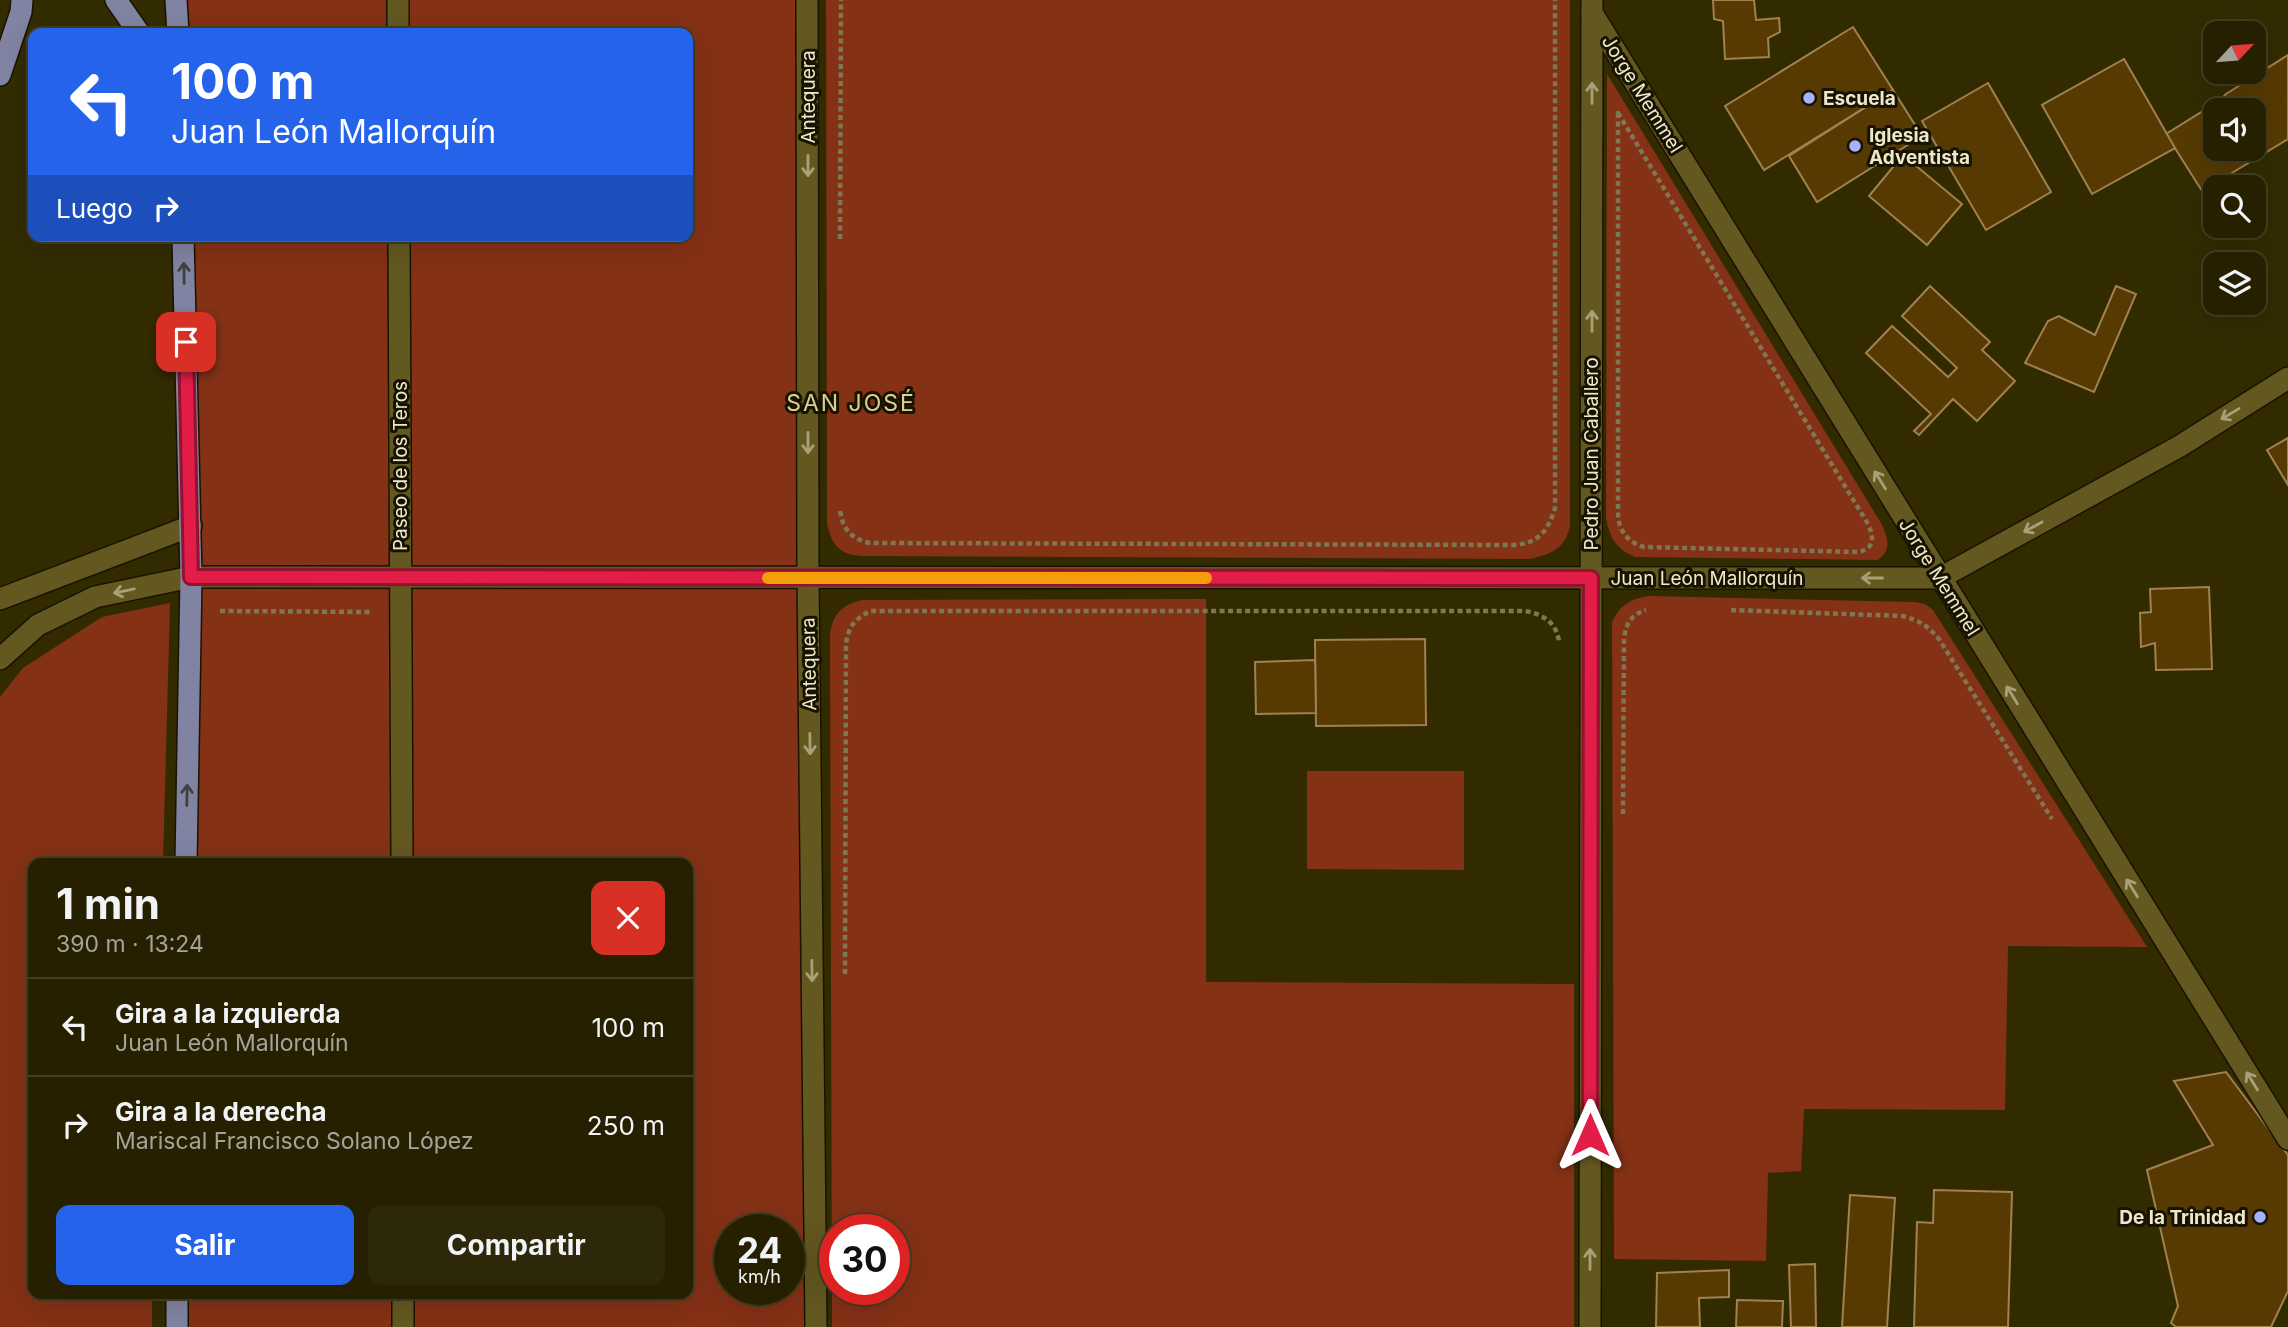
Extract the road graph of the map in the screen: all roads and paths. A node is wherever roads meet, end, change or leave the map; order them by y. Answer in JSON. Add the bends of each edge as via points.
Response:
{"nodes":[{"id":1,"x":22,"y":0,"type":"edge"},
{"id":2,"x":116,"y":0,"type":"edge"},
{"id":3,"x":176,"y":0,"type":"edge"},
{"id":4,"x":398,"y":0,"type":"edge"},
{"id":5,"x":807,"y":0,"type":"edge"},
{"id":6,"x":841,"y":0,"type":"edge"},
{"id":7,"x":1555,"y":0,"type":"edge"},
{"id":8,"x":1592,"y":6,"type":"edge"},
{"id":9,"x":136,"y":28,"type":"edge"},
{"id":10,"x":178,"y":28,"type":"edge"},
{"id":11,"x":398,"y":28,"type":"edge"},
{"id":12,"x":0,"y":75,"type":"edge"},
{"id":13,"x":1618,"y":113,"type":"joint"},
{"id":14,"x":183,"y":242,"type":"edge"},
{"id":15,"x":399,"y":242,"type":"edge"},
{"id":16,"x":840,"y":251,"type":"dead end"},
{"id":17,"x":2288,"y":378,"type":"edge"},
{"id":18,"x":839,"y":501,"type":"dead end"},
{"id":19,"x":191,"y":526,"type":"junction"},
{"id":20,"x":191,"y":577,"type":"junction"},
{"id":21,"x":401,"y":578,"type":"junction"},
{"id":22,"x":808,"y":578,"type":"junction"},
{"id":23,"x":1591,"y":578,"type":"junction"},
{"id":24,"x":1940,"y":578,"type":"junction"},
{"id":25,"x":0,"y":599,"type":"edge"},
{"id":26,"x":1656,"y":608,"type":"dead end"},
{"id":27,"x":1724,"y":610,"type":"dead end"},
{"id":28,"x":213,"y":611,"type":"dead end"},
{"id":29,"x":401,"y":613,"type":"junction"},
{"id":30,"x":1560,"y":650,"type":"dead end"},
{"id":31,"x":0,"y":659,"type":"edge"},
{"id":32,"x":2056,"y":826,"type":"dead end"},
{"id":33,"x":1623,"y":827,"type":"dead end"},
{"id":34,"x":186,"y":858,"type":"edge"},
{"id":35,"x":402,"y":858,"type":"edge"},
{"id":36,"x":845,"y":979,"type":"dead end"},
{"id":37,"x":2288,"y":1139,"type":"edge"},
{"id":38,"x":177,"y":1299,"type":"edge"},
{"id":39,"x":403,"y":1299,"type":"edge"},
{"id":40,"x":177,"y":1327,"type":"edge"},
{"id":41,"x":403,"y":1327,"type":"edge"},
{"id":42,"x":816,"y":1327,"type":"edge"},
{"id":43,"x":1590,"y":1327,"type":"edge"}],
"edges":[{"from":1,"to":12,"type":"main road"},
{"from":2,"to":9,"type":"main road"},
{"from":3,"to":10,"type":"main road"},
{"from":4,"to":11,"type":"street"},
{"from":5,"to":22,"type":"street","name":"Antequera","one_way":true},
{"from":6,"to":16,"type":"path"},
{"from":7,"to":18,"type":"path","via":[[1555,508],[1548,528],[1537,539],[1513,545],[870,544],[855,540],[846,530]]},
{"from":23,"to":8,"type":"street","name":"Pedro Juan Caballero","one_way":true},
{"from":24,"to":8,"type":"street","name":"Jorge Memmel","one_way":true},
{"from":13,"to":13,"type":"path","via":[[1868,524],[1873,536],[1867,550],[1644,547],[1620,528]]},
{"from":19,"to":14,"type":"main road","one_way":true},
{"from":15,"to":21,"type":"street","name":"Paseo de los Teros"},
{"from":17,"to":24,"type":"street","name":"Juan León Mallorquín","one_way":true,"via":[[2180,446]]},
{"from":19,"to":20,"type":"main road"},
{"from":19,"to":25,"type":"street"},
{"from":20,"to":21,"type":"street","name":"Juan León Mallorquín"},
{"from":20,"to":31,"type":"street","name":"Juan León Mallorquín","one_way":true,"via":[[95,597],[38,625]]},
{"from":34,"to":20,"type":"main road","one_way":true},
{"from":21,"to":22,"type":"street","name":"Juan León Mallorquín"},
{"from":21,"to":29,"type":"street","name":"Paseo de los Teros"},
{"from":22,"to":23,"type":"street","name":"Juan León Mallorquín"},
{"from":22,"to":42,"type":"street","name":"Antequera","one_way":true},
{"from":24,"to":23,"type":"street","name":"Juan León Mallorquín","one_way":true},
{"from":43,"to":23,"type":"street","name":"Pedro Juan Caballero","one_way":true},
{"from":37,"to":24,"type":"street","name":"Jorge Memmel","one_way":true},
{"from":26,"to":33,"type":"path","via":[[1633,615],[1625,625]]},
{"from":27,"to":32,"type":"path","via":[[1902,616],[1928,625]]},
{"from":28,"to":29,"type":"path"},
{"from":29,"to":35,"type":"street","name":"Paseo de los Teros"},
{"from":30,"to":36,"type":"path","via":[[1552,623],[1539,613],[1525,611],[870,611],[855,619],[846,643]]},
{"from":38,"to":40,"type":"main road"},
{"from":39,"to":41,"type":"street"}]}
